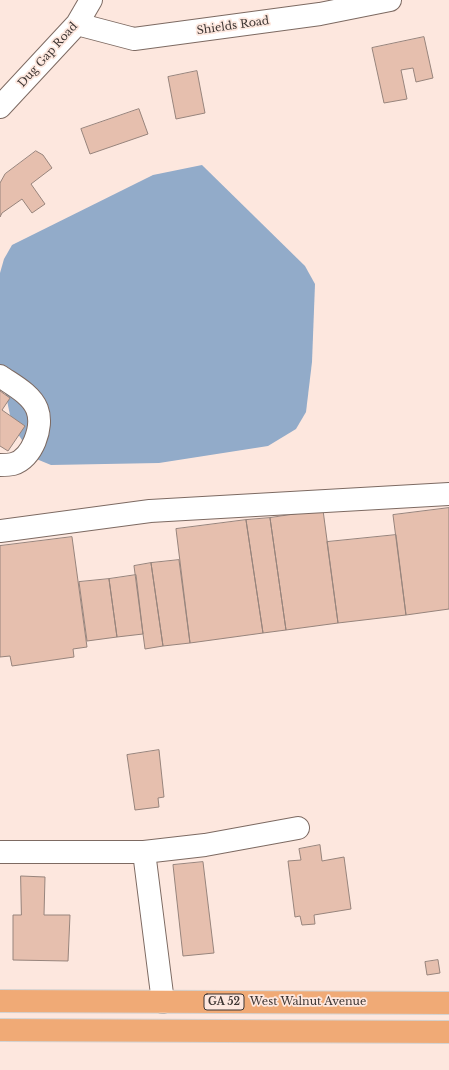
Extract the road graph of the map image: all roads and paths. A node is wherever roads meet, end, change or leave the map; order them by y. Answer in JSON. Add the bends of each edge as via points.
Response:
{"nodes":[{"id":1,"x":91,"y":0,"type":"edge"},
{"id":2,"x":390,"y":0,"type":"edge"},
{"id":3,"x":77,"y":24,"type":"junction"},
{"id":4,"x":0,"y":107,"type":"edge"},
{"id":5,"x":0,"y":376,"type":"edge"},
{"id":6,"x":0,"y":465,"type":"edge"},
{"id":7,"x":449,"y":494,"type":"edge"},
{"id":8,"x":0,"y":531,"type":"edge"},
{"id":9,"x":298,"y":828,"type":"dead end"},
{"id":10,"x":0,"y":852,"type":"edge"},
{"id":11,"x":144,"y":852,"type":"junction"},
{"id":12,"x":0,"y":1000,"type":"edge"},
{"id":13,"x":163,"y":1002,"type":"junction"},
{"id":14,"x":449,"y":1003,"type":"edge"},
{"id":15,"x":0,"y":1030,"type":"edge"},
{"id":16,"x":449,"y":1032,"type":"edge"}],
"edges":[{"from":1,"to":3,"type":"street","name":"Dug Gap Road"},
{"from":2,"to":3,"type":"street","name":"Shields Road","via":[[320,14],[134,39]]},
{"from":3,"to":4,"type":"street","name":"Dug Gap Road"},
{"from":5,"to":6,"type":"street","via":[[26,395],[37,409],[39,430],[27,455],[13,464]]},
{"from":7,"to":8,"type":"street","via":[[150,511]]},
{"from":9,"to":11,"type":"street","via":[[205,845]]},
{"from":10,"to":11,"type":"street"},
{"from":11,"to":13,"type":"street"},
{"from":12,"to":13,"type":"main road","name":"West Walnut Avenue","number":"GA 52"},
{"from":13,"to":14,"type":"main road","name":"West Walnut Avenue","number":"GA 52"},
{"from":15,"to":16,"type":"main road"}]}
